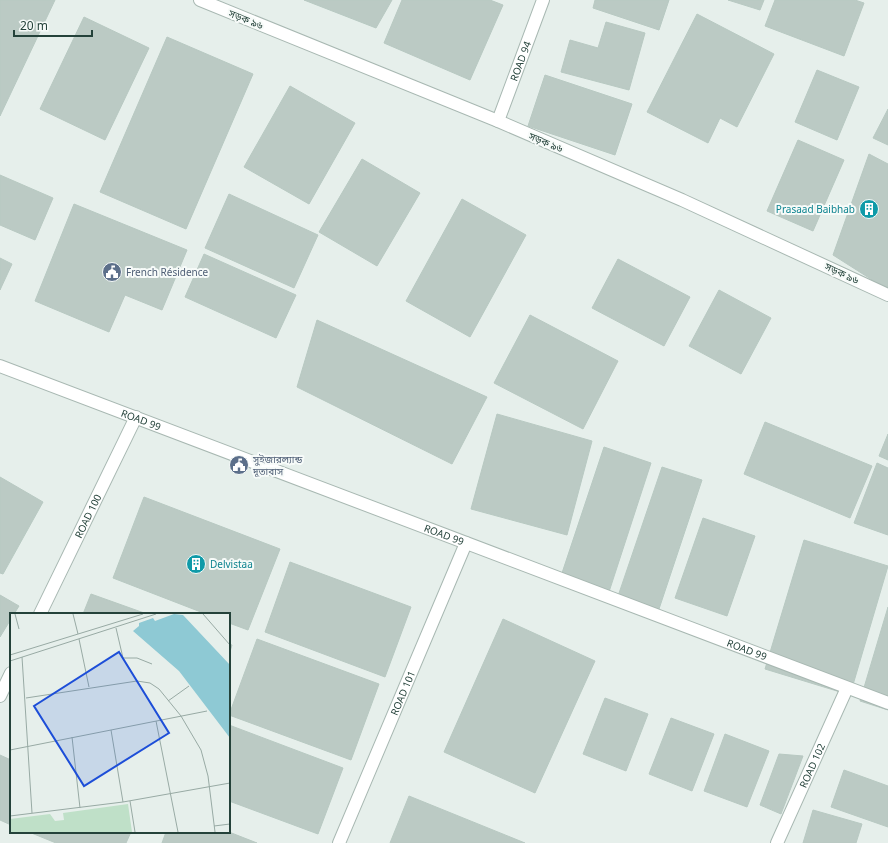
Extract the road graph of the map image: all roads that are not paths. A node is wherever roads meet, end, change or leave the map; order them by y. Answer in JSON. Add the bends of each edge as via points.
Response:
{"nodes":[{"id":1,"x":200,"y":0,"type":"edge"},
{"id":2,"x":543,"y":0,"type":"edge"},
{"id":3,"x":498,"y":121,"type":"junction"},
{"id":4,"x":888,"y":294,"type":"edge"},
{"id":5,"x":0,"y":366,"type":"edge"},
{"id":6,"x":136,"y":417,"type":"junction"},
{"id":7,"x":466,"y":543,"type":"junction"},
{"id":8,"x":40,"y":613,"type":"edge"},
{"id":9,"x":10,"y":676,"type":"edge"},
{"id":10,"x":847,"y":688,"type":"junction"},
{"id":11,"x":0,"y":696,"type":"edge"},
{"id":12,"x":888,"y":703,"type":"edge"},
{"id":13,"x":339,"y":843,"type":"edge"},
{"id":14,"x":777,"y":843,"type":"edge"}],
"edges":[{"from":1,"to":3,"type":"street","name":"সড়ক ৯৬"},
{"from":2,"to":3,"type":"street","name":"ROAD 94"},
{"from":3,"to":4,"type":"street","name":"সড়ক ৯৬","via":[[682,200]]},
{"from":5,"to":6,"type":"street","name":"ROAD 99"},
{"from":6,"to":7,"type":"street","name":"ROAD 99"},
{"from":6,"to":8,"type":"street","name":"ROAD 100"},
{"from":7,"to":10,"type":"street","name":"ROAD 99"},
{"from":7,"to":13,"type":"street","name":"ROAD 101"},
{"from":9,"to":11,"type":"street"},
{"from":10,"to":12,"type":"street","name":"ROAD 99"},
{"from":10,"to":14,"type":"street","name":"ROAD 102"}]}
